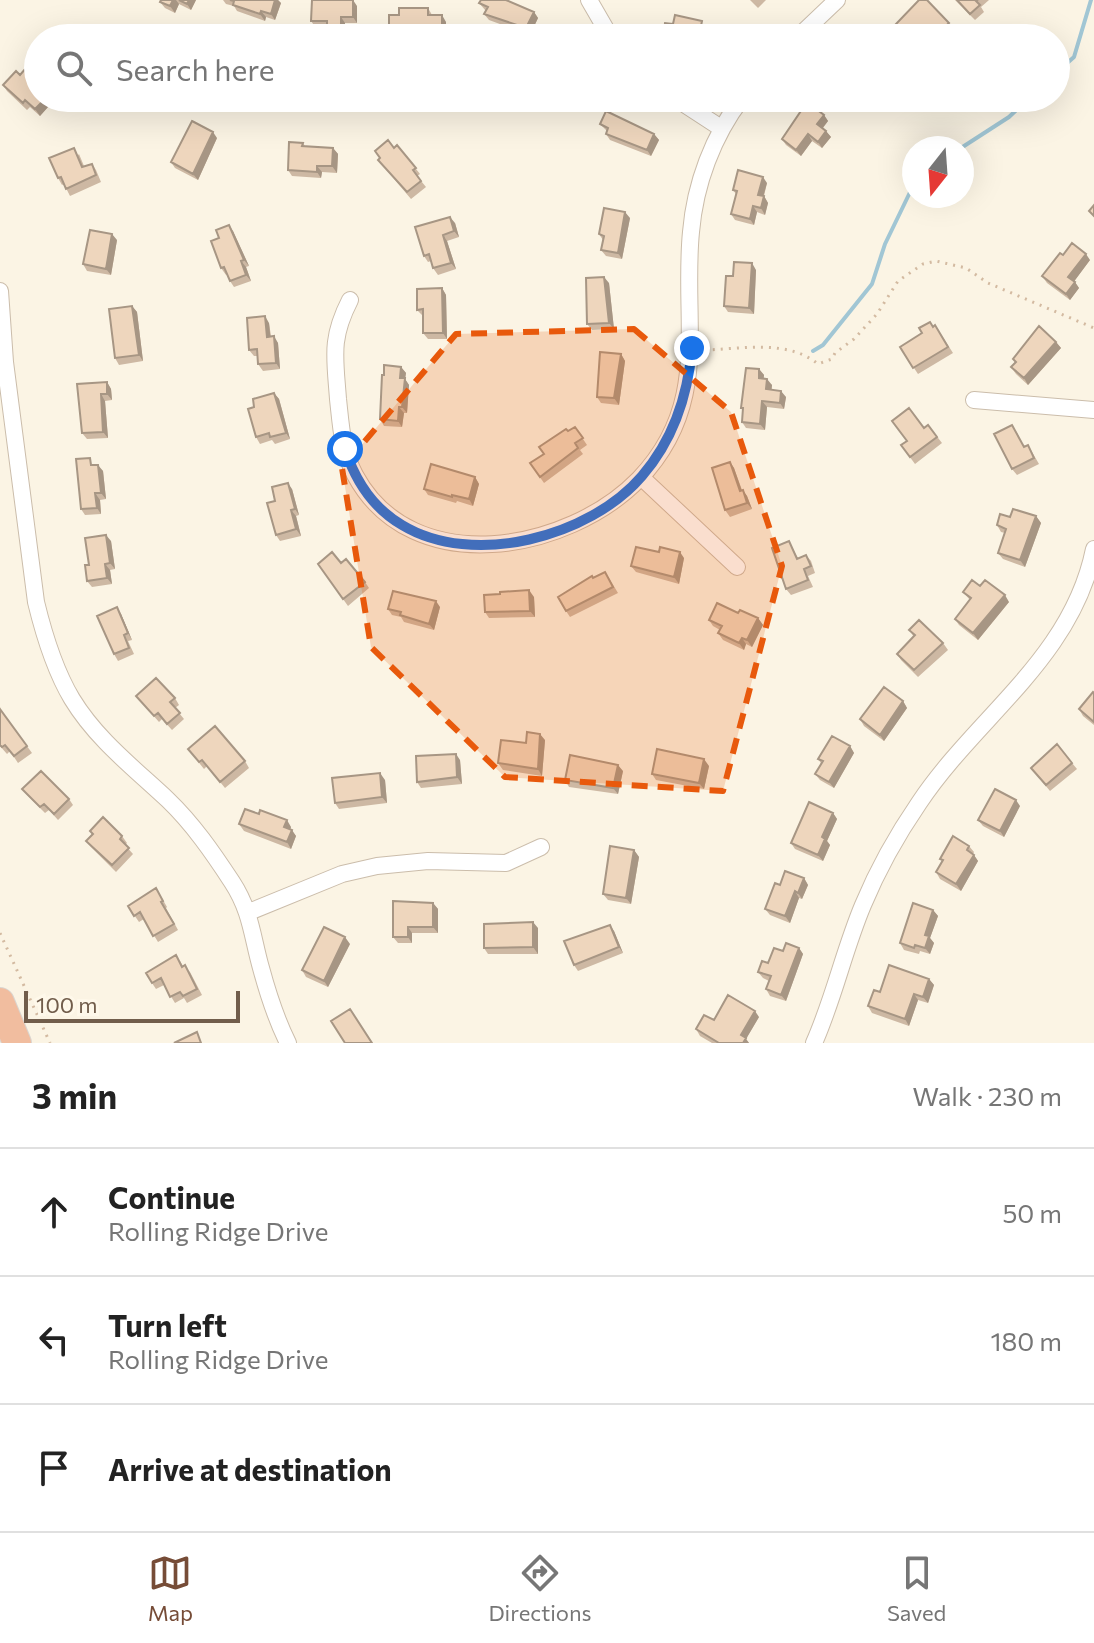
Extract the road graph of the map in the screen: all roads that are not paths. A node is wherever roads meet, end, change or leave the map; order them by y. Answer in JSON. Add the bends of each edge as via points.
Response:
{"nodes":[{"id":1,"x":589,"y":0,"type":"edge"},
{"id":2,"x":837,"y":0,"type":"edge"},
{"id":3,"x":603,"y":24,"type":"edge"},
{"id":4,"x":812,"y":24,"type":"edge"},
{"id":5,"x":696,"y":112,"type":"edge"},
{"id":6,"x":732,"y":112,"type":"edge"},
{"id":7,"x":721,"y":128,"type":"junction"},
{"id":8,"x":0,"y":291,"type":"edge"},
{"id":9,"x":350,"y":300,"type":"dead end"},
{"id":10,"x":3,"y":362,"type":"edge"},
{"id":11,"x":974,"y":400,"type":"dead end"},
{"id":12,"x":1094,"y":410,"type":"edge"},
{"id":13,"x":641,"y":477,"type":"junction"},
{"id":14,"x":1094,"y":551,"type":"edge"},
{"id":15,"x":737,"y":567,"type":"dead end"},
{"id":16,"x":541,"y":847,"type":"dead end"},
{"id":17,"x":249,"y":912,"type":"junction"},
{"id":18,"x":0,"y":1002,"type":"edge"},
{"id":19,"x":17,"y":1043,"type":"edge"},
{"id":20,"x":288,"y":1043,"type":"edge"},
{"id":21,"x":814,"y":1043,"type":"edge"}],
"edges":[{"from":1,"to":3,"type":"street"},
{"from":2,"to":4,"type":"street"},
{"from":5,"to":7,"type":"street"},
{"from":6,"to":7,"type":"street"},
{"from":7,"to":13,"type":"street","via":[[691,230],[692,351],[687,385],[670,434]]},
{"from":8,"to":10,"type":"street"},
{"from":9,"to":13,"type":"street","via":[[338,322],[334,346],[345,449],[371,498],[402,525],[460,543],[536,538],[593,515]]},
{"from":10,"to":17,"type":"street","via":[[36,602],[56,668],[92,728],[188,821]]},
{"from":11,"to":12,"type":"street"},
{"from":13,"to":15,"type":"street"},
{"from":14,"to":21,"type":"street","via":[[1070,615],[1048,652],[949,761],[893,845],[863,905]]},
{"from":16,"to":17,"type":"street","via":[[506,863],[377,866],[342,874]]},
{"from":17,"to":20,"type":"street","via":[[268,993]]},
{"from":18,"to":19,"type":"highway"}]}
